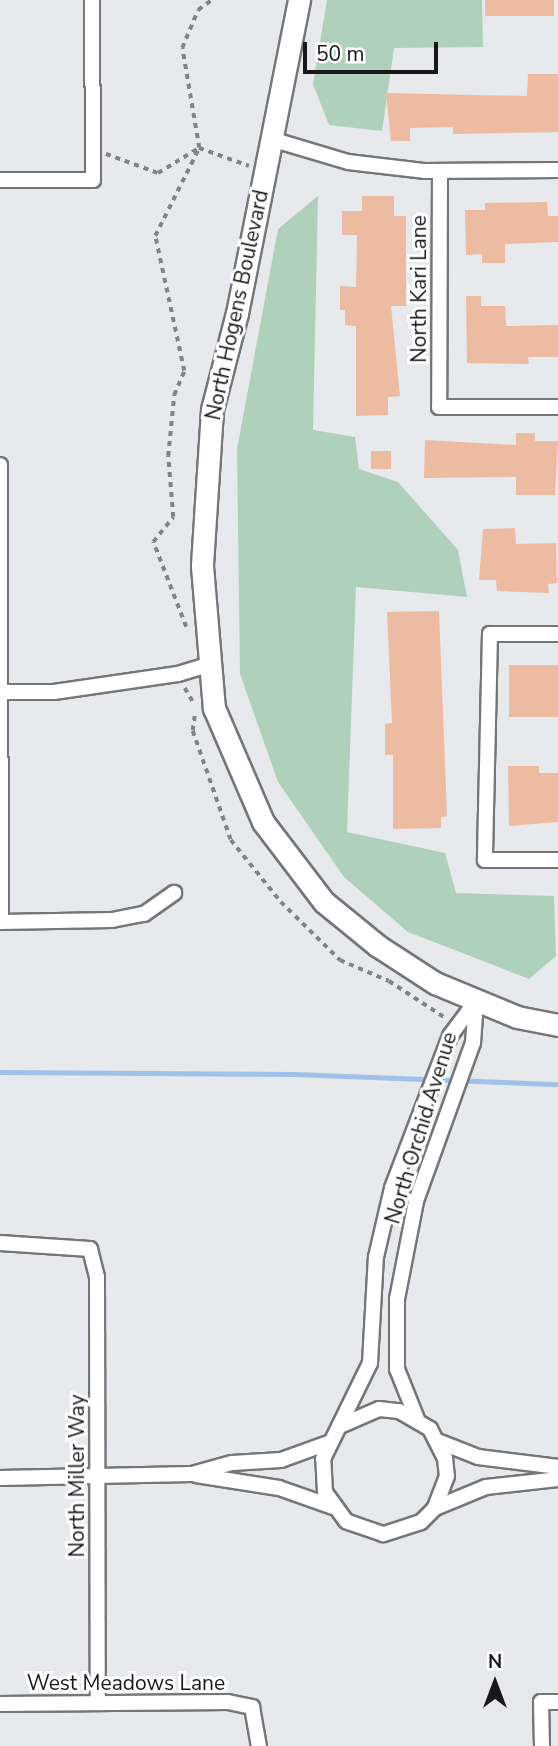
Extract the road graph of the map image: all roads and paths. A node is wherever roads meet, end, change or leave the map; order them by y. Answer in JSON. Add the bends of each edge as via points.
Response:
{"nodes":[{"id":1,"x":92,"y":0,"type":"edge"},
{"id":2,"x":212,"y":0,"type":"edge"},
{"id":3,"x":299,"y":0,"type":"edge"},
{"id":4,"x":271,"y":139,"type":"junction"},
{"id":5,"x":199,"y":148,"type":"junction"},
{"id":6,"x":93,"y":150,"type":"junction"},
{"id":7,"x":558,"y":170,"type":"edge"},
{"id":8,"x":440,"y":171,"type":"junction"},
{"id":9,"x":265,"y":172,"type":"junction"},
{"id":10,"x":0,"y":180,"type":"edge"},
{"id":11,"x":558,"y":407,"type":"edge"},
{"id":12,"x":2,"y":465,"type":"edge"},
{"id":13,"x":558,"y":634,"type":"edge"},
{"id":14,"x":187,"y":639,"type":"dead end"},
{"id":15,"x":208,"y":665,"type":"junction"},
{"id":16,"x":1,"y":692,"type":"edge"},
{"id":17,"x":558,"y":860,"type":"edge"},
{"id":18,"x":174,"y":893,"type":"dead end"},
{"id":19,"x":0,"y":922,"type":"edge"},
{"id":20,"x":476,"y":1001,"type":"junction"},
{"id":21,"x":558,"y":1025,"type":"edge"},
{"id":22,"x":0,"y":1243,"type":"edge"},
{"id":23,"x":417,"y":1419,"type":"junction"},
{"id":24,"x":342,"y":1425,"type":"junction"},
{"id":25,"x":440,"y":1442,"type":"junction"},
{"id":26,"x":328,"y":1443,"type":"junction"},
{"id":27,"x":558,"y":1466,"type":"edge"},
{"id":28,"x":192,"y":1474,"type":"junction"},
{"id":29,"x":0,"y":1478,"type":"edge"},
{"id":30,"x":98,"y":1478,"type":"junction"},
{"id":31,"x":558,"y":1479,"type":"edge"},
{"id":32,"x":333,"y":1507,"type":"junction"},
{"id":33,"x":435,"y":1508,"type":"junction"},
{"id":34,"x":558,"y":1702,"type":"edge"},
{"id":35,"x":98,"y":1703,"type":"junction"},
{"id":36,"x":0,"y":1704,"type":"edge"},
{"id":37,"x":259,"y":1746,"type":"edge"},
{"id":38,"x":542,"y":1746,"type":"edge"}],
"edges":[{"from":1,"to":6,"type":"street"},
{"from":2,"to":5,"type":"path","via":[[198,10],[182,48]]},
{"from":3,"to":4,"type":"street","name":"North Hogens Boulevard"},
{"from":4,"to":8,"type":"street","via":[[348,162]]},
{"from":4,"to":9,"type":"street","name":"North Hogens Boulevard"},
{"from":5,"to":6,"type":"path","via":[[158,173]]},
{"from":5,"to":9,"type":"path"},
{"from":5,"to":14,"type":"path","via":[[155,236],[184,371],[174,395],[168,457],[173,517],[152,542]]},
{"from":6,"to":10,"type":"street","via":[[93,180]]},
{"from":7,"to":8,"type":"street"},
{"from":8,"to":11,"type":"street","name":"North Kari Lane","via":[[439,407]]},
{"from":9,"to":15,"type":"street","name":"North Hogens Boulevard","via":[[212,410],[202,566]]},
{"from":12,"to":16,"type":"street"},
{"from":13,"to":17,"type":"street","via":[[490,634],[485,860]]},
{"from":15,"to":16,"type":"street","via":[[178,674],[54,692]]},
{"from":15,"to":20,"type":"street","name":"North Hogens Boulevard","via":[[214,708],[244,787],[291,865],[324,902],[378,946]]},
{"from":16,"to":19,"type":"street"},
{"from":18,"to":19,"type":"street","via":[[144,914],[112,920]]},
{"from":20,"to":21,"type":"street","name":"North Hogens Boulevard"},
{"from":20,"to":23,"type":"street","name":"North Orchid Avenue","via":[[467,1058],[416,1201],[397,1299],[397,1369]]},
{"from":20,"to":24,"type":"street","name":"North Orchid Avenue","via":[[443,1056],[392,1188],[376,1257],[370,1363]]},
{"from":22,"to":30,"type":"street","name":"North Miller Way","via":[[90,1249],[97,1277]]},
{"from":23,"to":24,"type":"street","via":[[379,1409]]},
{"from":23,"to":25,"type":"street"},
{"from":24,"to":26,"type":"street"},
{"from":25,"to":27,"type":"street","via":[[478,1457]]},
{"from":25,"to":33,"type":"street","via":[[447,1476]]},
{"from":26,"to":28,"type":"street","via":[[281,1460],[232,1463]]},
{"from":26,"to":32,"type":"street","via":[[322,1475]]},
{"from":28,"to":30,"type":"street"},
{"from":28,"to":32,"type":"street","via":[[279,1488]]},
{"from":29,"to":30,"type":"street"},
{"from":30,"to":35,"type":"street","name":"North Miller Way"},
{"from":31,"to":33,"type":"street","via":[[486,1487]]},
{"from":32,"to":33,"type":"street","via":[[355,1526],[383,1534],[412,1526]]},
{"from":34,"to":38,"type":"street","via":[[541,1702]]},
{"from":35,"to":36,"type":"street","name":"West Meadows Lane"},
{"from":35,"to":37,"type":"street","name":"West Meadows Lane","via":[[228,1702],[252,1707]]}]}
